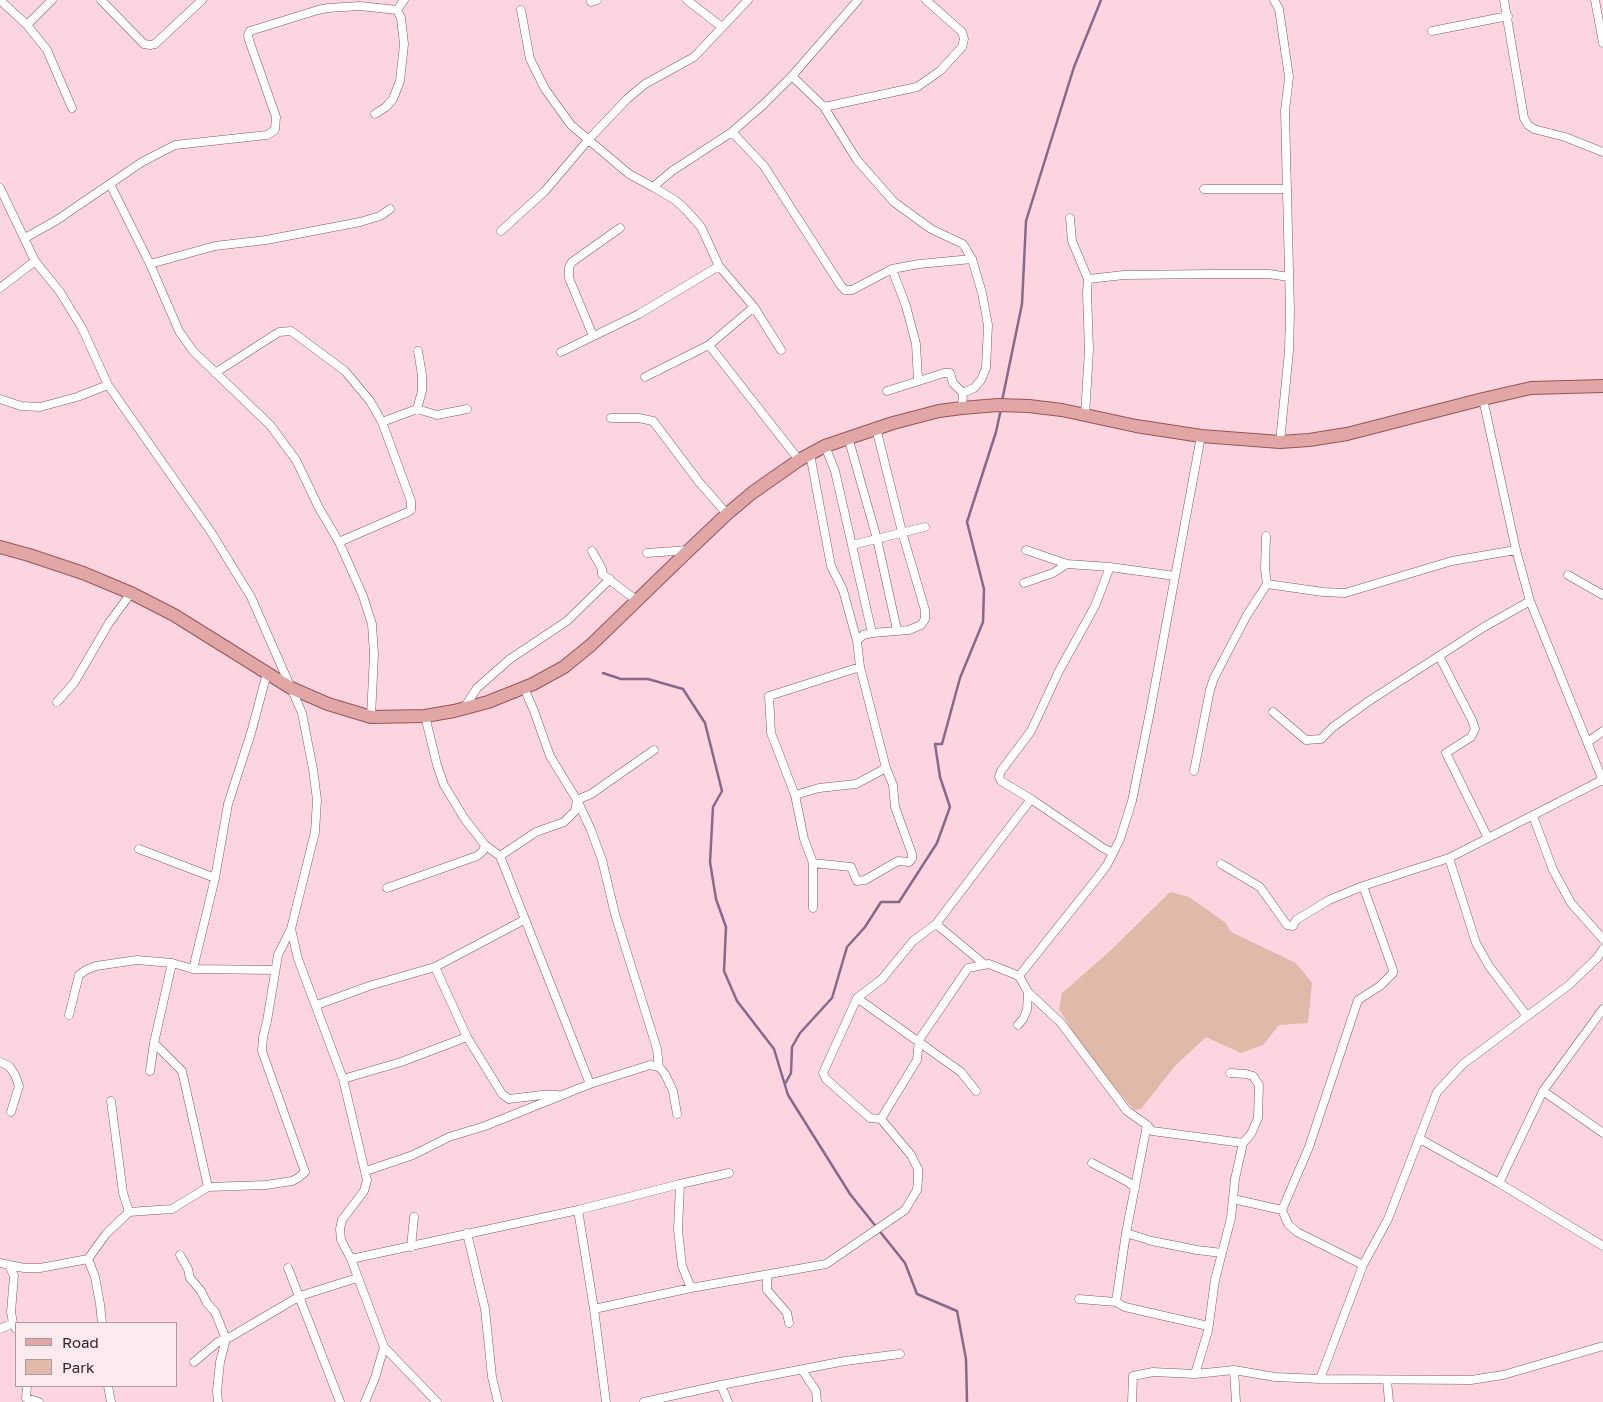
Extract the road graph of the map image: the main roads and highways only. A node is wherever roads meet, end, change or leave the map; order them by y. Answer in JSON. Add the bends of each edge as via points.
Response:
{"nodes":[{"id":1,"x":1603,"y":386,"type":"edge"},
{"id":2,"x":0,"y":547,"type":"edge"}],
"edges":[{"from":1,"to":2,"type":"main road","via":[[1531,388],[1347,434],[1280,442],[1202,436],[1062,410],[1016,406],[938,411],[876,428],[804,457],[752,492],[564,667],[488,702],[425,716],[371,717],[328,704],[291,688],[131,592],[83,572]]}]}
